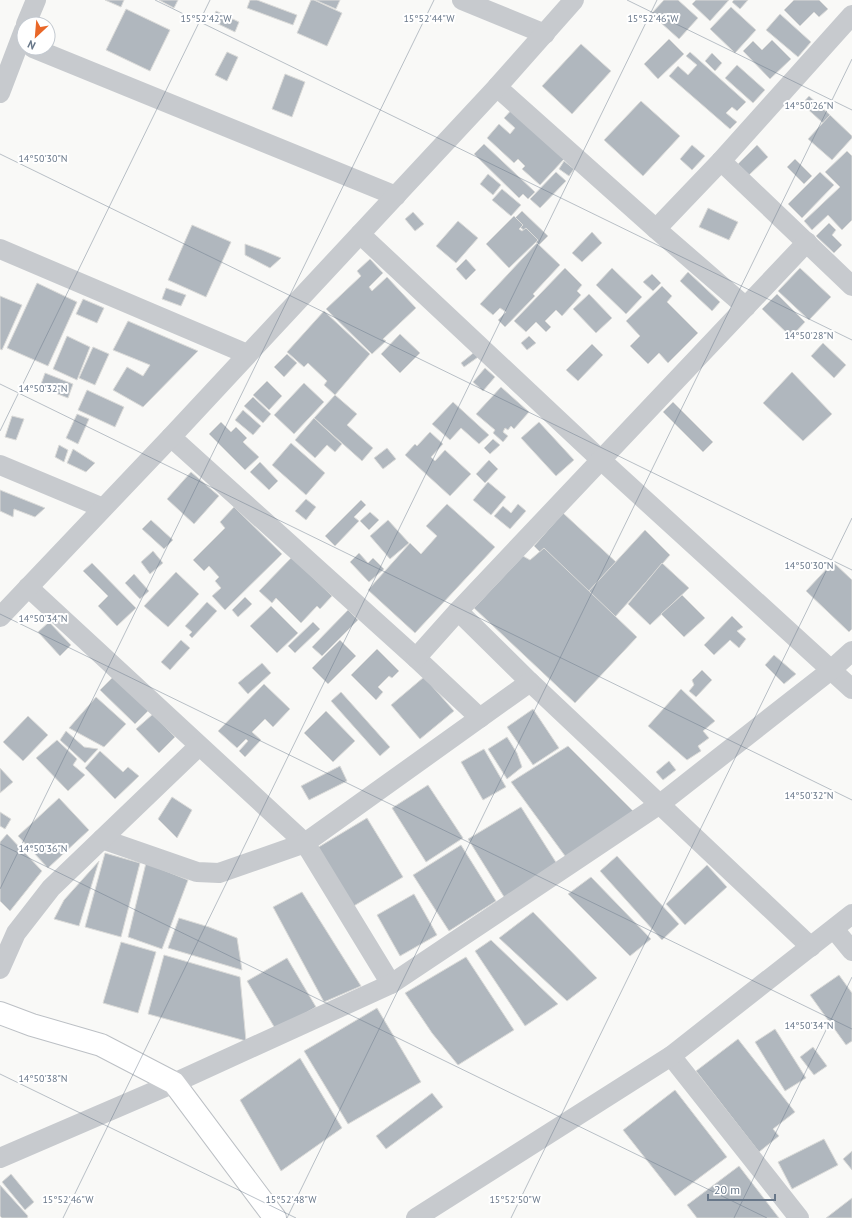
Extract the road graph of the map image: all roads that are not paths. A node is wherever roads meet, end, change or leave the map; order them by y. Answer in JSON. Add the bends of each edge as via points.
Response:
{"nodes":[{"id":1,"x":36,"y":0,"type":"edge"},
{"id":2,"x":462,"y":0,"type":"edge"},
{"id":3,"x":574,"y":0,"type":"edge"},
{"id":4,"x":852,"y":15,"type":"edge"},
{"id":5,"x":29,"y":16,"type":"edge"},
{"id":6,"x":545,"y":34,"type":"junction"},
{"id":7,"x":56,"y":54,"type":"edge"},
{"id":8,"x":18,"y":56,"type":"edge"},
{"id":9,"x":498,"y":87,"type":"junction"},
{"id":10,"x":0,"y":93,"type":"edge"},
{"id":11,"x":721,"y":161,"type":"junction"},
{"id":12,"x":396,"y":196,"type":"junction"},
{"id":13,"x":656,"y":229,"type":"junction"},
{"id":14,"x":360,"y":234,"type":"junction"},
{"id":15,"x":807,"y":242,"type":"junction"},
{"id":16,"x":0,"y":249,"type":"edge"},
{"id":17,"x":852,"y":286,"type":"edge"},
{"id":18,"x":746,"y":307,"type":"junction"},
{"id":19,"x":247,"y":354,"type":"junction"},
{"id":20,"x":171,"y":437,"type":"junction"},
{"id":21,"x":601,"y":460,"type":"junction"},
{"id":22,"x":0,"y":465,"type":"edge"},
{"id":23,"x":103,"y":508,"type":"junction"},
{"id":24,"x":28,"y":587,"type":"junction"},
{"id":25,"x":458,"y":611,"type":"junction"},
{"id":26,"x":0,"y":617,"type":"edge"},
{"id":27,"x":852,"y":651,"type":"edge"},
{"id":28,"x":416,"y":658,"type":"junction"},
{"id":29,"x":831,"y":670,"type":"junction"},
{"id":30,"x":530,"y":682,"type":"junction"},
{"id":31,"x":852,"y":689,"type":"edge"},
{"id":32,"x":480,"y":718,"type":"junction"},
{"id":33,"x":199,"y":746,"type":"junction"},
{"id":34,"x":660,"y":804,"type":"junction"},
{"id":35,"x":102,"y":839,"type":"junction"},
{"id":36,"x":305,"y":843,"type":"junction"},
{"id":37,"x":852,"y":914,"type":"edge"},
{"id":38,"x":834,"y":929,"type":"junction"},
{"id":39,"x":811,"y":947,"type":"junction"},
{"id":40,"x":852,"y":951,"type":"edge"},
{"id":41,"x":0,"y":969,"type":"edge"},
{"id":42,"x":391,"y":984,"type":"junction"},
{"id":43,"x":0,"y":1013,"type":"edge"},
{"id":44,"x":671,"y":1056,"type":"junction"},
{"id":45,"x":174,"y":1083,"type":"junction"},
{"id":46,"x":0,"y":1158,"type":"edge"},
{"id":47,"x":275,"y":1218,"type":"edge"},
{"id":48,"x":416,"y":1218,"type":"edge"},
{"id":49,"x":799,"y":1218,"type":"edge"}],
"edges":[{"from":1,"to":5,"type":"street"},
{"from":2,"to":6,"type":"street"},
{"from":3,"to":6,"type":"street"},
{"from":4,"to":11,"type":"street"},
{"from":6,"to":9,"type":"street"},
{"from":7,"to":12,"type":"street"},
{"from":8,"to":10,"type":"street"},
{"from":9,"to":12,"type":"street"},
{"from":9,"to":13,"type":"street"},
{"from":11,"to":13,"type":"street"},
{"from":11,"to":15,"type":"street"},
{"from":12,"to":14,"type":"street"},
{"from":13,"to":18,"type":"street"},
{"from":14,"to":19,"type":"street"},
{"from":14,"to":21,"type":"street"},
{"from":15,"to":17,"type":"street"},
{"from":15,"to":18,"type":"street"},
{"from":16,"to":19,"type":"street"},
{"from":18,"to":21,"type":"street"},
{"from":19,"to":20,"type":"street"},
{"from":20,"to":23,"type":"street"},
{"from":20,"to":28,"type":"street"},
{"from":21,"to":25,"type":"street"},
{"from":21,"to":29,"type":"street"},
{"from":22,"to":23,"type":"street"},
{"from":23,"to":24,"type":"street"},
{"from":24,"to":26,"type":"street"},
{"from":24,"to":33,"type":"street"},
{"from":25,"to":28,"type":"street"},
{"from":25,"to":30,"type":"street"},
{"from":27,"to":29,"type":"street"},
{"from":28,"to":32,"type":"street"},
{"from":29,"to":31,"type":"street"},
{"from":29,"to":34,"type":"street"},
{"from":30,"to":32,"type":"street"},
{"from":30,"to":34,"type":"street"},
{"from":32,"to":36,"type":"street"},
{"from":33,"to":35,"type":"street"},
{"from":33,"to":36,"type":"street"},
{"from":34,"to":39,"type":"street"},
{"from":34,"to":42,"type":"street"},
{"from":35,"to":36,"type":"street","via":[[197,872],[219,873]]},
{"from":35,"to":41,"type":"street","via":[[51,888],[16,933]]},
{"from":36,"to":42,"type":"street"},
{"from":37,"to":38,"type":"street"},
{"from":38,"to":39,"type":"street"},
{"from":38,"to":40,"type":"street"},
{"from":39,"to":44,"type":"street"},
{"from":42,"to":45,"type":"street"},
{"from":43,"to":45,"type":"street","via":[[101,1045]]},
{"from":44,"to":48,"type":"street"},
{"from":44,"to":49,"type":"street"},
{"from":45,"to":46,"type":"street"},
{"from":45,"to":47,"type":"street"}]}
